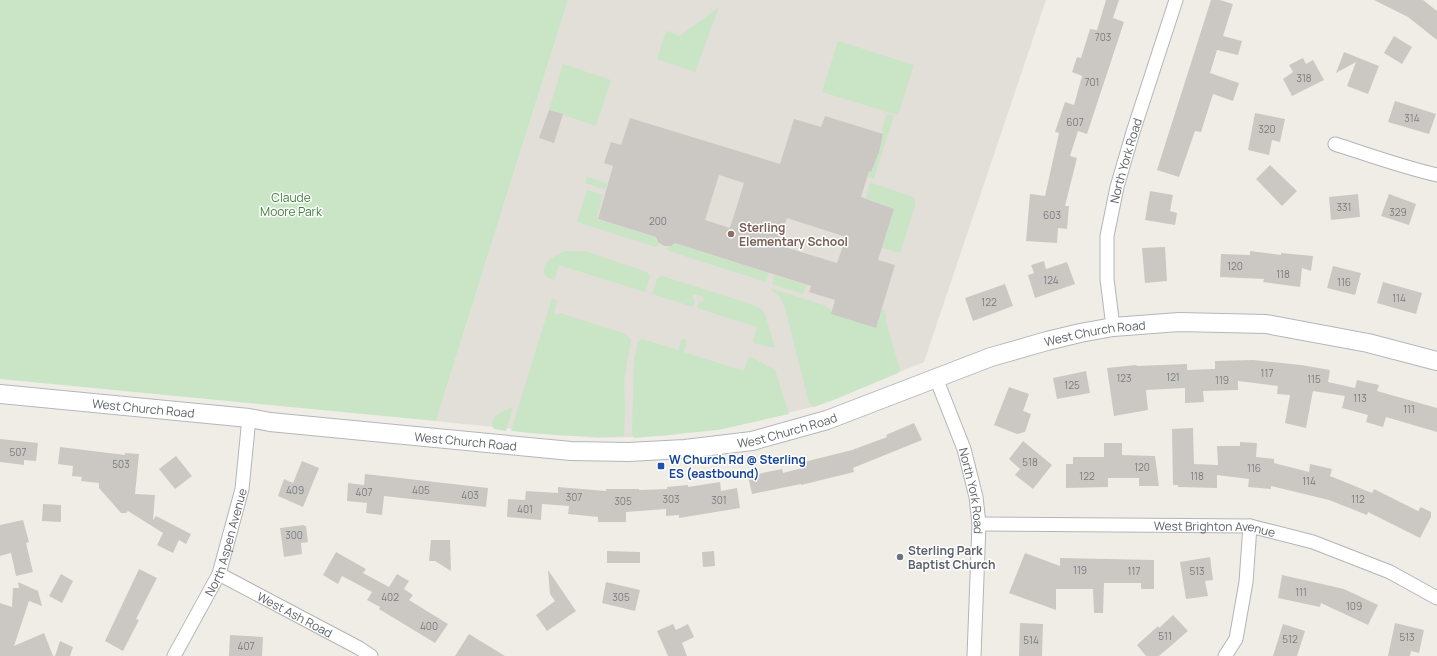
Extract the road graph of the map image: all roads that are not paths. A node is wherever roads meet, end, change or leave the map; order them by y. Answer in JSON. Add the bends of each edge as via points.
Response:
{"nodes":[{"id":1,"x":1176,"y":0,"type":"edge"},
{"id":2,"x":1335,"y":144,"type":"dead end"},
{"id":3,"x":1437,"y":174,"type":"edge"},
{"id":4,"x":1112,"y":327,"type":"junction"},
{"id":5,"x":1437,"y":361,"type":"edge"},
{"id":6,"x":936,"y":378,"type":"junction"},
{"id":7,"x":0,"y":394,"type":"edge"},
{"id":8,"x":249,"y":418,"type":"junction"},
{"id":9,"x":979,"y":524,"type":"junction"},
{"id":10,"x":1250,"y":526,"type":"junction"},
{"id":11,"x":219,"y":574,"type":"junction"},
{"id":12,"x":1437,"y":598,"type":"edge"},
{"id":13,"x":174,"y":656,"type":"edge"},
{"id":14,"x":371,"y":656,"type":"edge"},
{"id":15,"x":974,"y":656,"type":"edge"},
{"id":16,"x":1225,"y":656,"type":"edge"}],
"edges":[{"from":1,"to":4,"type":"street","name":"North York Road","via":[[1133,132],[1117,187],[1107,236],[1107,279]]},
{"from":2,"to":3,"type":"street","via":[[1375,158]]},
{"from":4,"to":5,"type":"main road","name":"West Church Road","via":[[1180,322],[1266,324],[1368,342]]},
{"from":4,"to":6,"type":"main road","name":"West Church Road","via":[[991,357]]},
{"from":6,"to":8,"type":"main road","name":"West Church Road","via":[[806,426],[752,440],[685,449],[571,451],[278,423]]},
{"from":6,"to":9,"type":"street","name":"North York Road","via":[[964,449],[976,497]]},
{"from":7,"to":8,"type":"main road","name":"West Church Road"},
{"from":8,"to":11,"type":"street","name":"North Aspen Avenue","via":[[242,489]]},
{"from":9,"to":10,"type":"street","name":"West Brighton Avenue"},
{"from":9,"to":15,"type":"street","name":"North York Road"},
{"from":10,"to":12,"type":"street","name":"West Brighton Avenue","via":[[1313,542],[1390,572]]},
{"from":10,"to":16,"type":"street","via":[[1246,582],[1236,639]]},
{"from":11,"to":13,"type":"street","name":"North Aspen Avenue"},
{"from":11,"to":14,"type":"street","name":"West Ash Road"}]}
